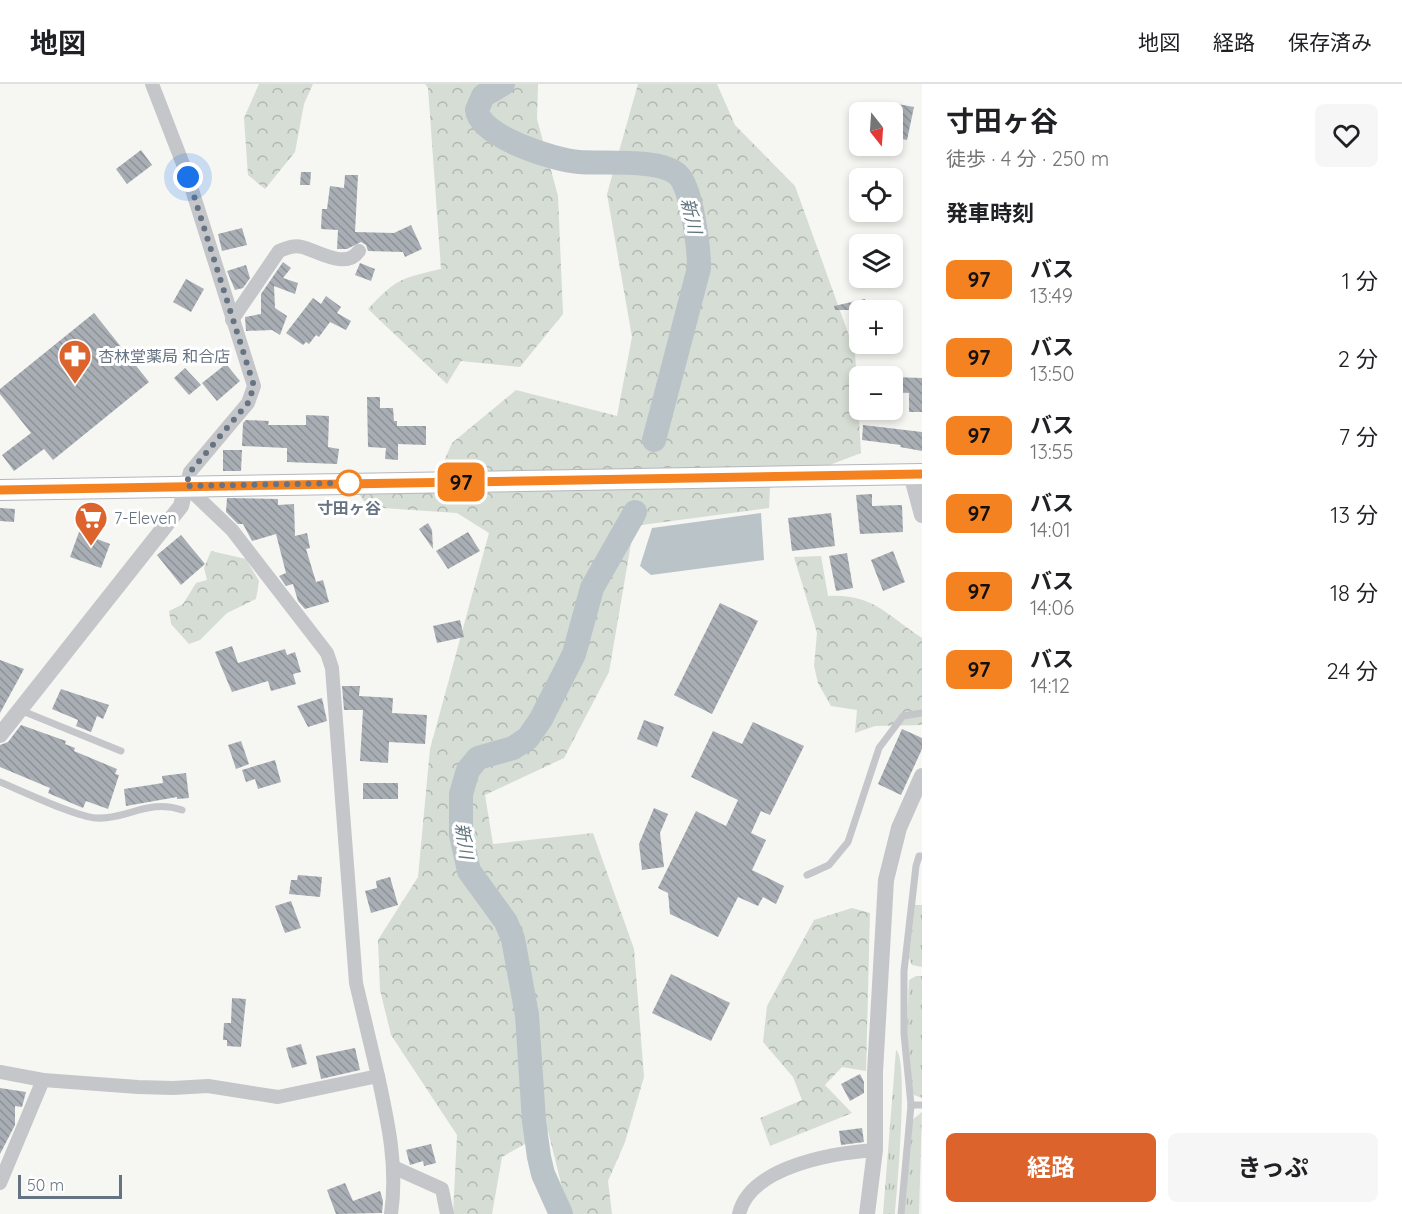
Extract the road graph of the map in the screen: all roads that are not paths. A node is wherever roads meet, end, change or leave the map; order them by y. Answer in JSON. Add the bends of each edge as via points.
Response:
{"nodes":[{"id":1,"x":152,"y":84,"type":"edge"},
{"id":2,"x":359,"y":251,"type":"dead end"},
{"id":3,"x":232,"y":320,"type":"junction"},
{"id":4,"x":917,"y":474,"type":"edge"},
{"id":5,"x":186,"y":486,"type":"junction"},
{"id":6,"x":0,"y":490,"type":"edge"},
{"id":7,"x":922,"y":515,"type":"edge"},
{"id":8,"x":19,"y":710,"type":"junction"},
{"id":9,"x":922,"y":713,"type":"edge"},
{"id":10,"x":0,"y":735,"type":"edge"},
{"id":11,"x":121,"y":751,"type":"dead end"},
{"id":12,"x":922,"y":776,"type":"edge"},
{"id":13,"x":0,"y":782,"type":"edge"},
{"id":14,"x":182,"y":810,"type":"dead end"},
{"id":15,"x":922,"y":856,"type":"edge"},
{"id":16,"x":807,"y":875,"type":"dead end"},
{"id":17,"x":0,"y":1072,"type":"edge"},
{"id":18,"x":378,"y":1076,"type":"junction"},
{"id":19,"x":43,"y":1080,"type":"junction"},
{"id":20,"x":911,"y":1105,"type":"junction"},
{"id":21,"x":922,"y":1105,"type":"edge"},
{"id":22,"x":875,"y":1150,"type":"junction"},
{"id":23,"x":393,"y":1167,"type":"junction"},
{"id":24,"x":0,"y":1183,"type":"edge"},
{"id":25,"x":391,"y":1214,"type":"edge"},
{"id":26,"x":447,"y":1214,"type":"edge"},
{"id":27,"x":739,"y":1214,"type":"edge"},
{"id":28,"x":867,"y":1214,"type":"edge"},
{"id":29,"x":901,"y":1214,"type":"edge"}],
"edges":[{"from":1,"to":3,"type":"street","via":[[192,186]]},
{"from":2,"to":3,"type":"street","via":[[348,258],[325,257],[303,247],[290,246],[279,251]]},
{"from":3,"to":5,"type":"street","via":[[254,391],[190,472]]},
{"from":4,"to":5,"type":"main road"},
{"from":4,"to":7,"type":"street"},
{"from":5,"to":6,"type":"main road"},
{"from":5,"to":8,"type":"street","via":[[180,506]]},
{"from":5,"to":18,"type":"street","via":[[232,530],[327,653],[332,668],[356,983]]},
{"from":8,"to":10,"type":"street"},
{"from":8,"to":11,"type":"lane"},
{"from":9,"to":16,"type":"lane","via":[[903,716],[879,748],[848,842],[830,865]]},
{"from":12,"to":22,"type":"street","via":[[899,828],[886,880],[875,1072]]},
{"from":13,"to":14,"type":"lane","via":[[98,819],[155,806]]},
{"from":15,"to":20,"type":"lane","via":[[916,867],[904,971],[904,1034]]},
{"from":17,"to":19,"type":"street"},
{"from":18,"to":19,"type":"street","via":[[278,1097],[208,1086],[173,1088]]},
{"from":18,"to":23,"type":"street","via":[[390,1129]]},
{"from":19,"to":24,"type":"street"},
{"from":20,"to":21,"type":"lane"},
{"from":20,"to":29,"type":"lane"},
{"from":22,"to":27,"type":"street","via":[[835,1153],[782,1171],[753,1187]]},
{"from":22,"to":28,"type":"street"},
{"from":23,"to":25,"type":"street"},
{"from":23,"to":26,"type":"street","via":[[442,1189]]}]}
